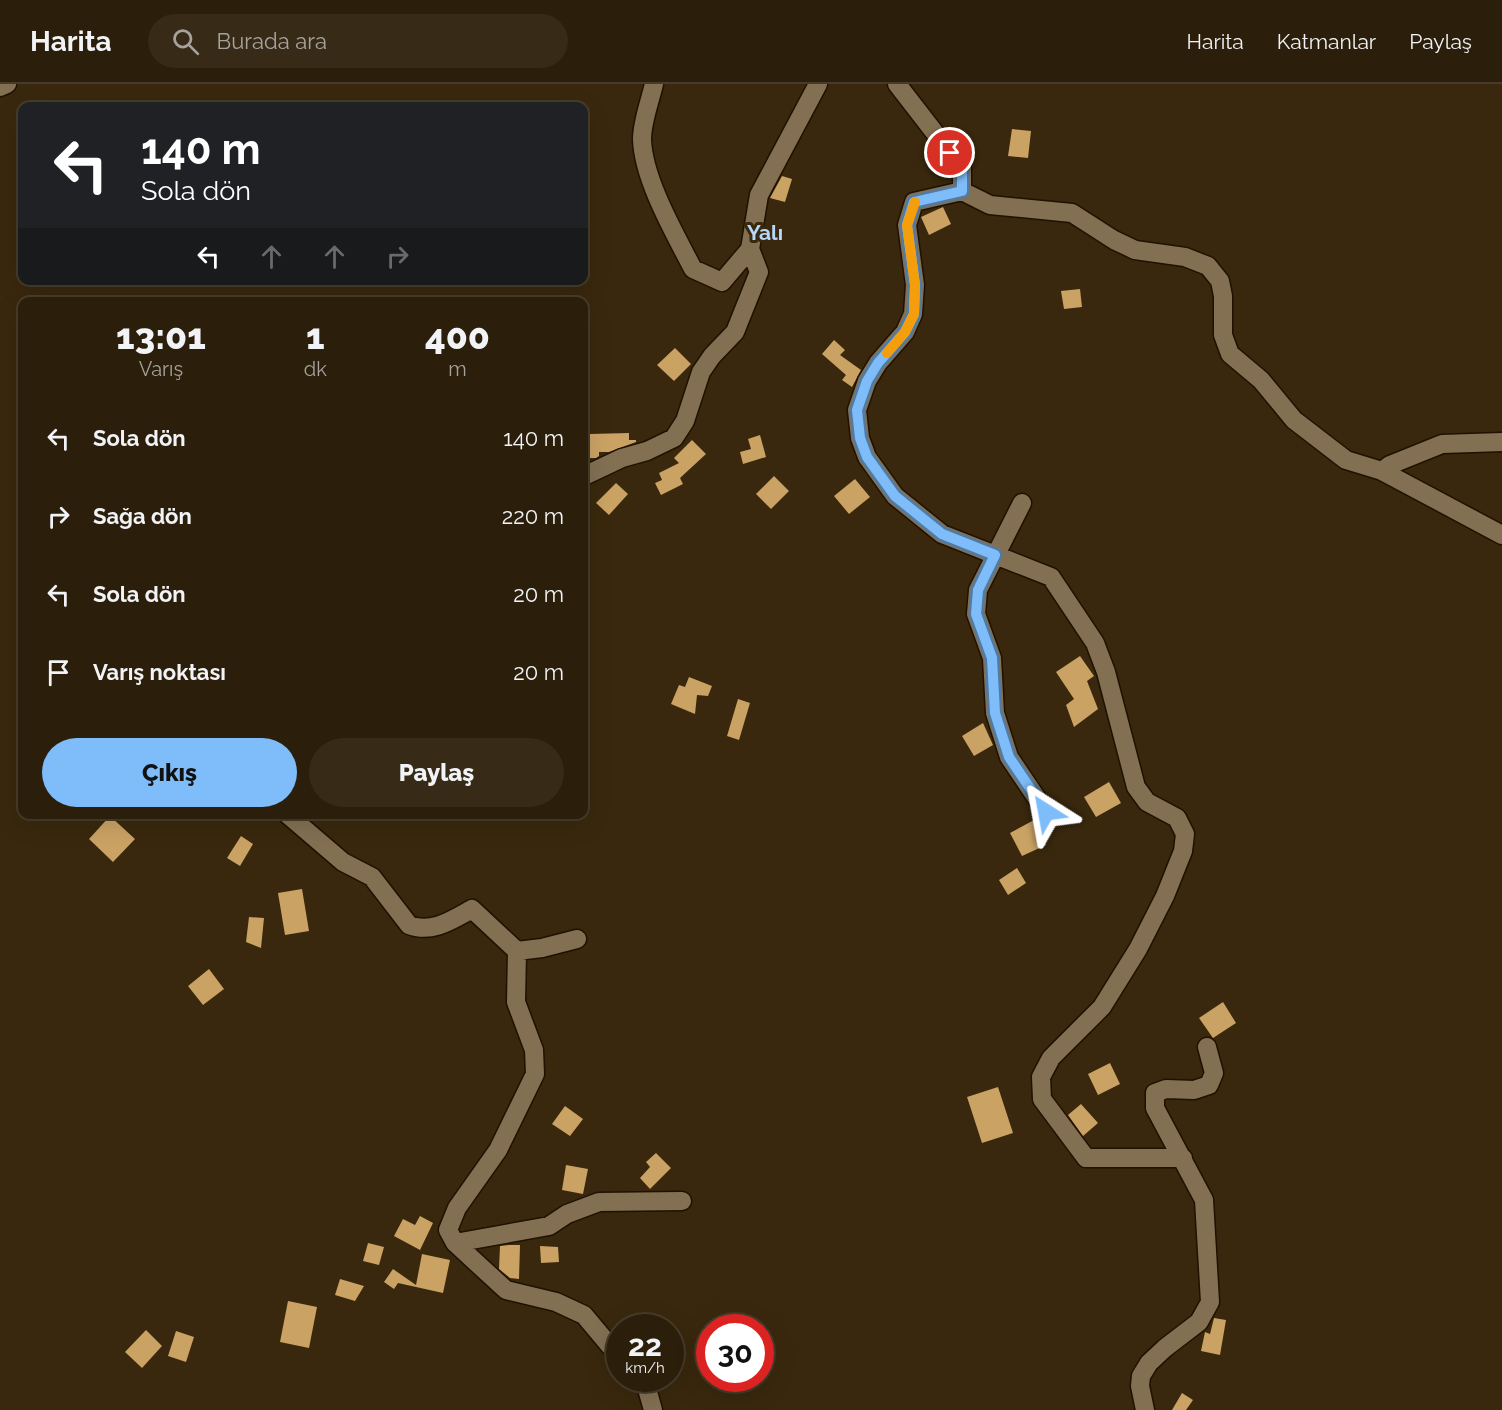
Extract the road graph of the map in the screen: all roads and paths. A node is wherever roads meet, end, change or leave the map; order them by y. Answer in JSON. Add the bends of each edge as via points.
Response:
{"nodes":[{"id":1,"x":8,"y":84,"type":"edge"},
{"id":2,"x":654,"y":84,"type":"edge"},
{"id":3,"x":818,"y":84,"type":"edge"},
{"id":4,"x":897,"y":84,"type":"edge"},
{"id":5,"x":0,"y":87,"type":"edge"},
{"id":6,"x":962,"y":191,"type":"junction"},
{"id":7,"x":750,"y":249,"type":"junction"},
{"id":8,"x":1502,"y":442,"type":"edge"},
{"id":9,"x":1382,"y":471,"type":"junction"},
{"id":10,"x":588,"y":474,"type":"edge"},
{"id":11,"x":1022,"y":503,"type":"dead end"},
{"id":12,"x":1502,"y":535,"type":"edge"},
{"id":13,"x":995,"y":555,"type":"junction"},
{"id":14,"x":1046,"y":812,"type":"dead end"},
{"id":15,"x":293,"y":819,"type":"edge"},
{"id":16,"x":577,"y":939,"type":"dead end"},
{"id":17,"x":517,"y":951,"type":"junction"},
{"id":18,"x":1208,"y":1047,"type":"dead end"},
{"id":19,"x":1183,"y":1158,"type":"junction"},
{"id":20,"x":682,"y":1202,"type":"dead end"},
{"id":21,"x":455,"y":1243,"type":"junction"},
{"id":22,"x":606,"y":1341,"type":"edge"},
{"id":23,"x":648,"y":1392,"type":"edge"},
{"id":24,"x":652,"y":1410,"type":"edge"},
{"id":25,"x":1145,"y":1410,"type":"edge"}],
"edges":[{"from":1,"to":5,"type":"street"},
{"from":2,"to":7,"type":"street","via":[[642,137],[644,158],[659,200],[693,269],[722,282]]},
{"from":3,"to":7,"type":"street","via":[[759,195]]},
{"from":4,"to":6,"type":"street","via":[[962,168]]},
{"from":6,"to":9,"type":"street","via":[[990,205],[1072,213],[1135,250],[1185,257],[1208,266],[1220,281],[1223,335],[1230,354],[1261,380],[1294,420],[1346,460]]},
{"from":6,"to":13,"type":"street","via":[[914,202],[907,225],[915,285],[914,314],[867,381],[857,410],[867,457],[895,496],[942,534]]},
{"from":7,"to":10,"type":"street","via":[[759,272],[735,332],[701,372],[685,421],[674,438]]},
{"from":8,"to":9,"type":"street","via":[[1442,444]]},
{"from":9,"to":12,"type":"street"},
{"from":11,"to":13,"type":"street"},
{"from":13,"to":14,"type":"street","via":[[978,590],[976,614],[992,658],[995,713],[1009,757]]},
{"from":13,"to":19,"type":"street","via":[[1051,577],[1095,643],[1136,787],[1147,802],[1177,818],[1185,834],[1183,851],[1166,896],[1138,950],[1102,1007],[1052,1058],[1041,1077],[1042,1099],[1086,1158]]},
{"from":15,"to":17,"type":"street","via":[[343,861],[372,877],[409,925],[435,928],[472,909]]},
{"from":16,"to":17,"type":"street"},
{"from":17,"to":21,"type":"street","via":[[516,1002],[534,1050],[535,1074],[498,1150],[457,1208],[448,1230]]},
{"from":18,"to":19,"type":"street","via":[[1214,1073],[1209,1085],[1155,1093],[1155,1108]]},
{"from":19,"to":25,"type":"street","via":[[1204,1200],[1210,1302],[1199,1322],[1165,1348],[1141,1376]]},
{"from":20,"to":21,"type":"street","via":[[598,1202],[549,1226]]},
{"from":21,"to":22,"type":"street","via":[[507,1290],[556,1302],[584,1315]]},
{"from":23,"to":24,"type":"street"}]}
